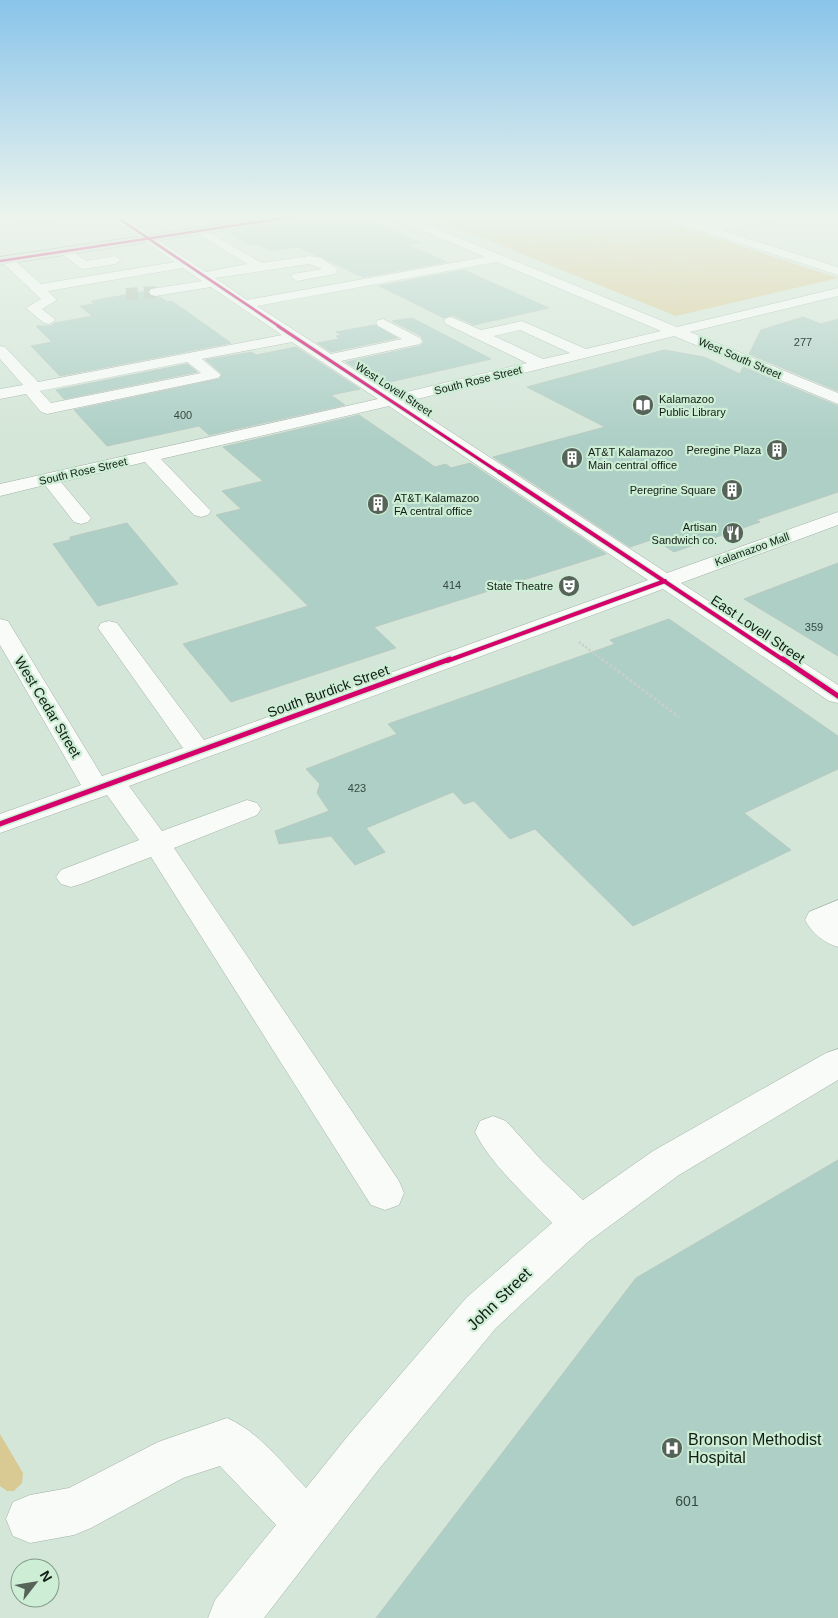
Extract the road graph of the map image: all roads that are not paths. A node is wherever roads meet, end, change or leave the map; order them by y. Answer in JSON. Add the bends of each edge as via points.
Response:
{"nodes":[{"id":1,"x":37,"y":289,"type":"edge"},
{"id":2,"x":224,"y":290,"type":"edge"},
{"id":3,"x":325,"y":290,"type":"edge"},
{"id":4,"x":575,"y":290,"type":"edge"},
{"id":5,"x":838,"y":292,"type":"edge"},
{"id":6,"x":70,"y":297,"type":"dead end"},
{"id":7,"x":50,"y":300,"type":"junction"},
{"id":8,"x":245,"y":304,"type":"junction"},
{"id":9,"x":49,"y":320,"type":"dead end"},
{"id":10,"x":451,"y":321,"type":"dead end"},
{"id":11,"x":383,"y":323,"type":"dead end"},
{"id":12,"x":676,"y":331,"type":"junction"},
{"id":13,"x":480,"y":335,"type":"junction"},
{"id":14,"x":295,"y":337,"type":"junction"},
{"id":15,"x":0,"y":350,"type":"edge"},
{"id":16,"x":585,"y":354,"type":"junction"},
{"id":17,"x":190,"y":357,"type":"junction"},
{"id":18,"x":329,"y":359,"type":"junction"},
{"id":19,"x":541,"y":364,"type":"junction"},
{"id":20,"x":32,"y":388,"type":"junction"},
{"id":21,"x":0,"y":394,"type":"edge"},
{"id":22,"x":838,"y":399,"type":"edge"},
{"id":23,"x":393,"y":400,"type":"junction"},
{"id":24,"x":149,"y":456,"type":"junction"},
{"id":25,"x":49,"y":479,"type":"junction"},
{"id":26,"x":0,"y":490,"type":"edge"},
{"id":27,"x":202,"y":511,"type":"dead end"},
{"id":28,"x":81,"y":518,"type":"dead end"},
{"id":29,"x":838,"y":518,"type":"edge"},
{"id":30,"x":665,"y":581,"type":"junction"},
{"id":31,"x":110,"y":628,"type":"dead end"},
{"id":32,"x":1,"y":629,"type":"edge"},
{"id":33,"x":838,"y":696,"type":"edge"},
{"id":34,"x":198,"y":751,"type":"junction"},
{"id":35,"x":104,"y":785,"type":"junction"},
{"id":36,"x":247,"y":809,"type":"dead end"},
{"id":37,"x":0,"y":824,"type":"edge"},
{"id":38,"x":157,"y":844,"type":"junction"},
{"id":39,"x":71,"y":877,"type":"dead end"},
{"id":40,"x":838,"y":911,"type":"edge"},
{"id":41,"x":838,"y":936,"type":"edge"},
{"id":42,"x":838,"y":1063,"type":"edge"},
{"id":43,"x":493,"y":1132,"type":"dead end"},
{"id":44,"x":385,"y":1193,"type":"dead end"},
{"id":45,"x":580,"y":1224,"type":"junction"},
{"id":46,"x":30,"y":1519,"type":"dead end"},
{"id":47,"x":307,"y":1524,"type":"junction"},
{"id":48,"x":233,"y":1618,"type":"edge"}],
"edges":[{"from":1,"to":7,"type":"street"},
{"from":2,"to":8,"type":"street","name":"West Lovell Street"},
{"from":3,"to":8,"type":"street"},
{"from":4,"to":12,"type":"street","name":"West South Street"},
{"from":5,"to":12,"type":"street","name":"South Rose Street"},
{"from":6,"to":7,"type":"street"},
{"from":7,"to":9,"type":"street","via":[[34,308]]},
{"from":8,"to":14,"type":"street","name":"West Lovell Street"},
{"from":10,"to":13,"type":"street"},
{"from":11,"to":18,"type":"street","via":[[415,341]]},
{"from":12,"to":16,"type":"street","name":"South Rose Street"},
{"from":12,"to":22,"type":"street","name":"West South Street"},
{"from":13,"to":16,"type":"street","via":[[522,325]]},
{"from":13,"to":19,"type":"street"},
{"from":14,"to":17,"type":"street"},
{"from":14,"to":18,"type":"street","name":"West Lovell Street"},
{"from":15,"to":20,"type":"street"},
{"from":16,"to":19,"type":"street","name":"South Rose Street"},
{"from":17,"to":20,"type":"street"},
{"from":17,"to":20,"type":"street","via":[[213,375],[48,409]]},
{"from":18,"to":23,"type":"street","name":"West Lovell Street"},
{"from":19,"to":23,"type":"street","name":"South Rose Street"},
{"from":20,"to":21,"type":"street"},
{"from":23,"to":24,"type":"street","name":"South Rose Street"},
{"from":23,"to":30,"type":"street","name":"West Lovell Street"},
{"from":24,"to":25,"type":"street","name":"South Rose Street"},
{"from":24,"to":27,"type":"street"},
{"from":25,"to":26,"type":"street","name":"South Rose Street"},
{"from":25,"to":28,"type":"street"},
{"from":29,"to":30,"type":"street","name":"Kalamazoo Mall"},
{"from":30,"to":33,"type":"street","name":"East Lovell Street"},
{"from":30,"to":34,"type":"street","name":"South Burdick Street"},
{"from":31,"to":34,"type":"street"},
{"from":32,"to":35,"type":"street","name":"West Cedar Street"},
{"from":34,"to":35,"type":"street","name":"South Burdick Street"},
{"from":35,"to":37,"type":"street","name":"South Burdick Street"},
{"from":35,"to":38,"type":"street","name":"West Cedar Street"},
{"from":36,"to":38,"type":"street"},
{"from":38,"to":39,"type":"street"},
{"from":38,"to":44,"type":"street","name":"West Cedar Street"},
{"from":40,"to":41,"type":"street","via":[[820,920]]},
{"from":42,"to":45,"type":"street","name":"John Street","via":[[666,1163]]},
{"from":43,"to":45,"type":"street"},
{"from":45,"to":47,"type":"street","name":"John Street","via":[[481,1313]]},
{"from":46,"to":47,"type":"street","via":[[74,1511],[174,1458],[227,1441]]},
{"from":47,"to":48,"type":"street","name":"John Street"}]}
